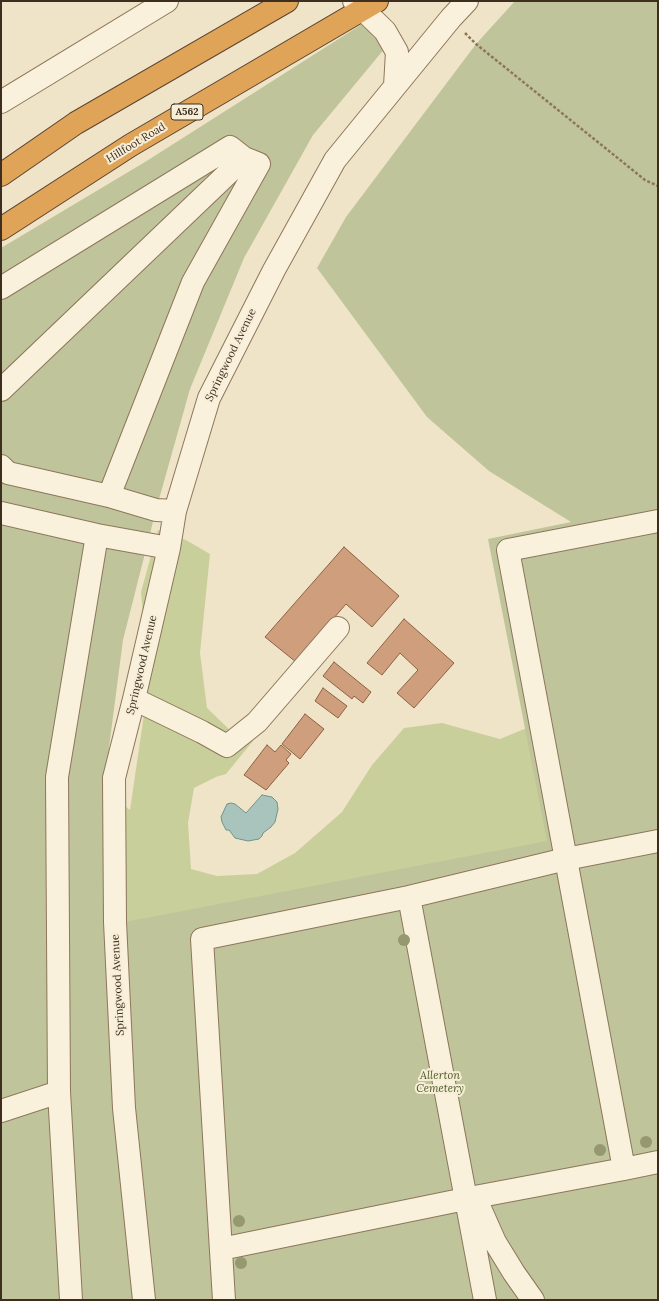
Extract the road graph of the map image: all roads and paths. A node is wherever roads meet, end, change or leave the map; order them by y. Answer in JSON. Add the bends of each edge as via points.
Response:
{"nodes":[{"id":1,"x":167,"y":1,"type":"edge"},
{"id":2,"x":287,"y":1,"type":"edge"},
{"id":3,"x":467,"y":1,"type":"edge"},
{"id":4,"x":365,"y":4,"type":"edge"},
{"id":5,"x":451,"y":18,"type":"junction"},
{"id":6,"x":395,"y":86,"type":"junction"},
{"id":7,"x":1,"y":102,"type":"edge"},
{"id":8,"x":244,"y":158,"type":"junction"},
{"id":9,"x":1,"y":175,"type":"edge"},
{"id":10,"x":658,"y":186,"type":"edge"},
{"id":11,"x":1,"y":228,"type":"edge"},
{"id":12,"x":1,"y":288,"type":"edge"},
{"id":13,"x":1,"y":390,"type":"edge"},
{"id":14,"x":1,"y":466,"type":"edge"},
{"id":15,"x":109,"y":496,"type":"junction"},
{"id":16,"x":175,"y":511,"type":"junction"},
{"id":17,"x":1,"y":514,"type":"edge"},
{"id":18,"x":658,"y":521,"type":"edge"},
{"id":19,"x":97,"y":535,"type":"junction"},
{"id":20,"x":169,"y":548,"type":"junction"},
{"id":21,"x":338,"y":628,"type":"dead end"},
{"id":22,"x":134,"y":699,"type":"junction"},
{"id":23,"x":658,"y":841,"type":"edge"},
{"id":24,"x":566,"y":859,"type":"junction"},
{"id":25,"x":409,"y":897,"type":"junction"},
{"id":26,"x":59,"y":1092,"type":"junction"},
{"id":27,"x":1,"y":1111,"type":"edge"},
{"id":28,"x":658,"y":1162,"type":"edge"},
{"id":29,"x":624,"y":1169,"type":"junction"},
{"id":30,"x":471,"y":1198,"type":"junction"},
{"id":31,"x":221,"y":1249,"type":"junction"},
{"id":32,"x":71,"y":1300,"type":"edge"},
{"id":33,"x":144,"y":1300,"type":"edge"},
{"id":34,"x":224,"y":1300,"type":"edge"},
{"id":35,"x":485,"y":1300,"type":"edge"},
{"id":36,"x":533,"y":1300,"type":"edge"}],
"edges":[{"from":1,"to":7,"type":"street"},
{"from":2,"to":9,"type":"highway","via":[[76,123]]},
{"from":3,"to":5,"type":"street","name":"Springwood Avenue"},
{"from":4,"to":6,"type":"street","via":[[397,52]]},
{"from":4,"to":11,"type":"highway","name":"Hillfoot Road","number":"A562","via":[[131,145]]},
{"from":5,"to":6,"type":"street","name":"Springwood Avenue"},
{"from":5,"to":10,"type":"path","via":[[482,49],[645,180]]},
{"from":6,"to":16,"type":"street","name":"Springwood Avenue","via":[[335,160],[274,270],[209,398]]},
{"from":8,"to":12,"type":"street","via":[[230,147]]},
{"from":8,"to":13,"type":"street"},
{"from":8,"to":15,"type":"street","via":[[259,164],[193,282]]},
{"from":14,"to":15,"type":"street","via":[[8,473]]},
{"from":15,"to":16,"type":"street","via":[[156,510]]},
{"from":16,"to":20,"type":"street","name":"Springwood Avenue"},
{"from":17,"to":19,"type":"street"},
{"from":18,"to":24,"type":"street","via":[[508,550]]},
{"from":19,"to":20,"type":"street"},
{"from":19,"to":26,"type":"street","via":[[57,777]]},
{"from":20,"to":22,"type":"street","name":"Springwood Avenue"},
{"from":21,"to":22,"type":"street","via":[[257,722],[227,746]]},
{"from":22,"to":33,"type":"street","name":"Springwood Avenue","via":[[114,778],[114,922],[124,1108]]},
{"from":23,"to":24,"type":"street"},
{"from":24,"to":25,"type":"street"},
{"from":24,"to":29,"type":"street"},
{"from":25,"to":30,"type":"street"},
{"from":25,"to":31,"type":"street","via":[[202,938]]},
{"from":26,"to":27,"type":"street"},
{"from":26,"to":32,"type":"street"},
{"from":28,"to":29,"type":"street"},
{"from":29,"to":30,"type":"street"},
{"from":30,"to":31,"type":"street"},
{"from":30,"to":35,"type":"street"},
{"from":30,"to":36,"type":"street","via":[[495,1242]]},
{"from":31,"to":34,"type":"street"}]}
